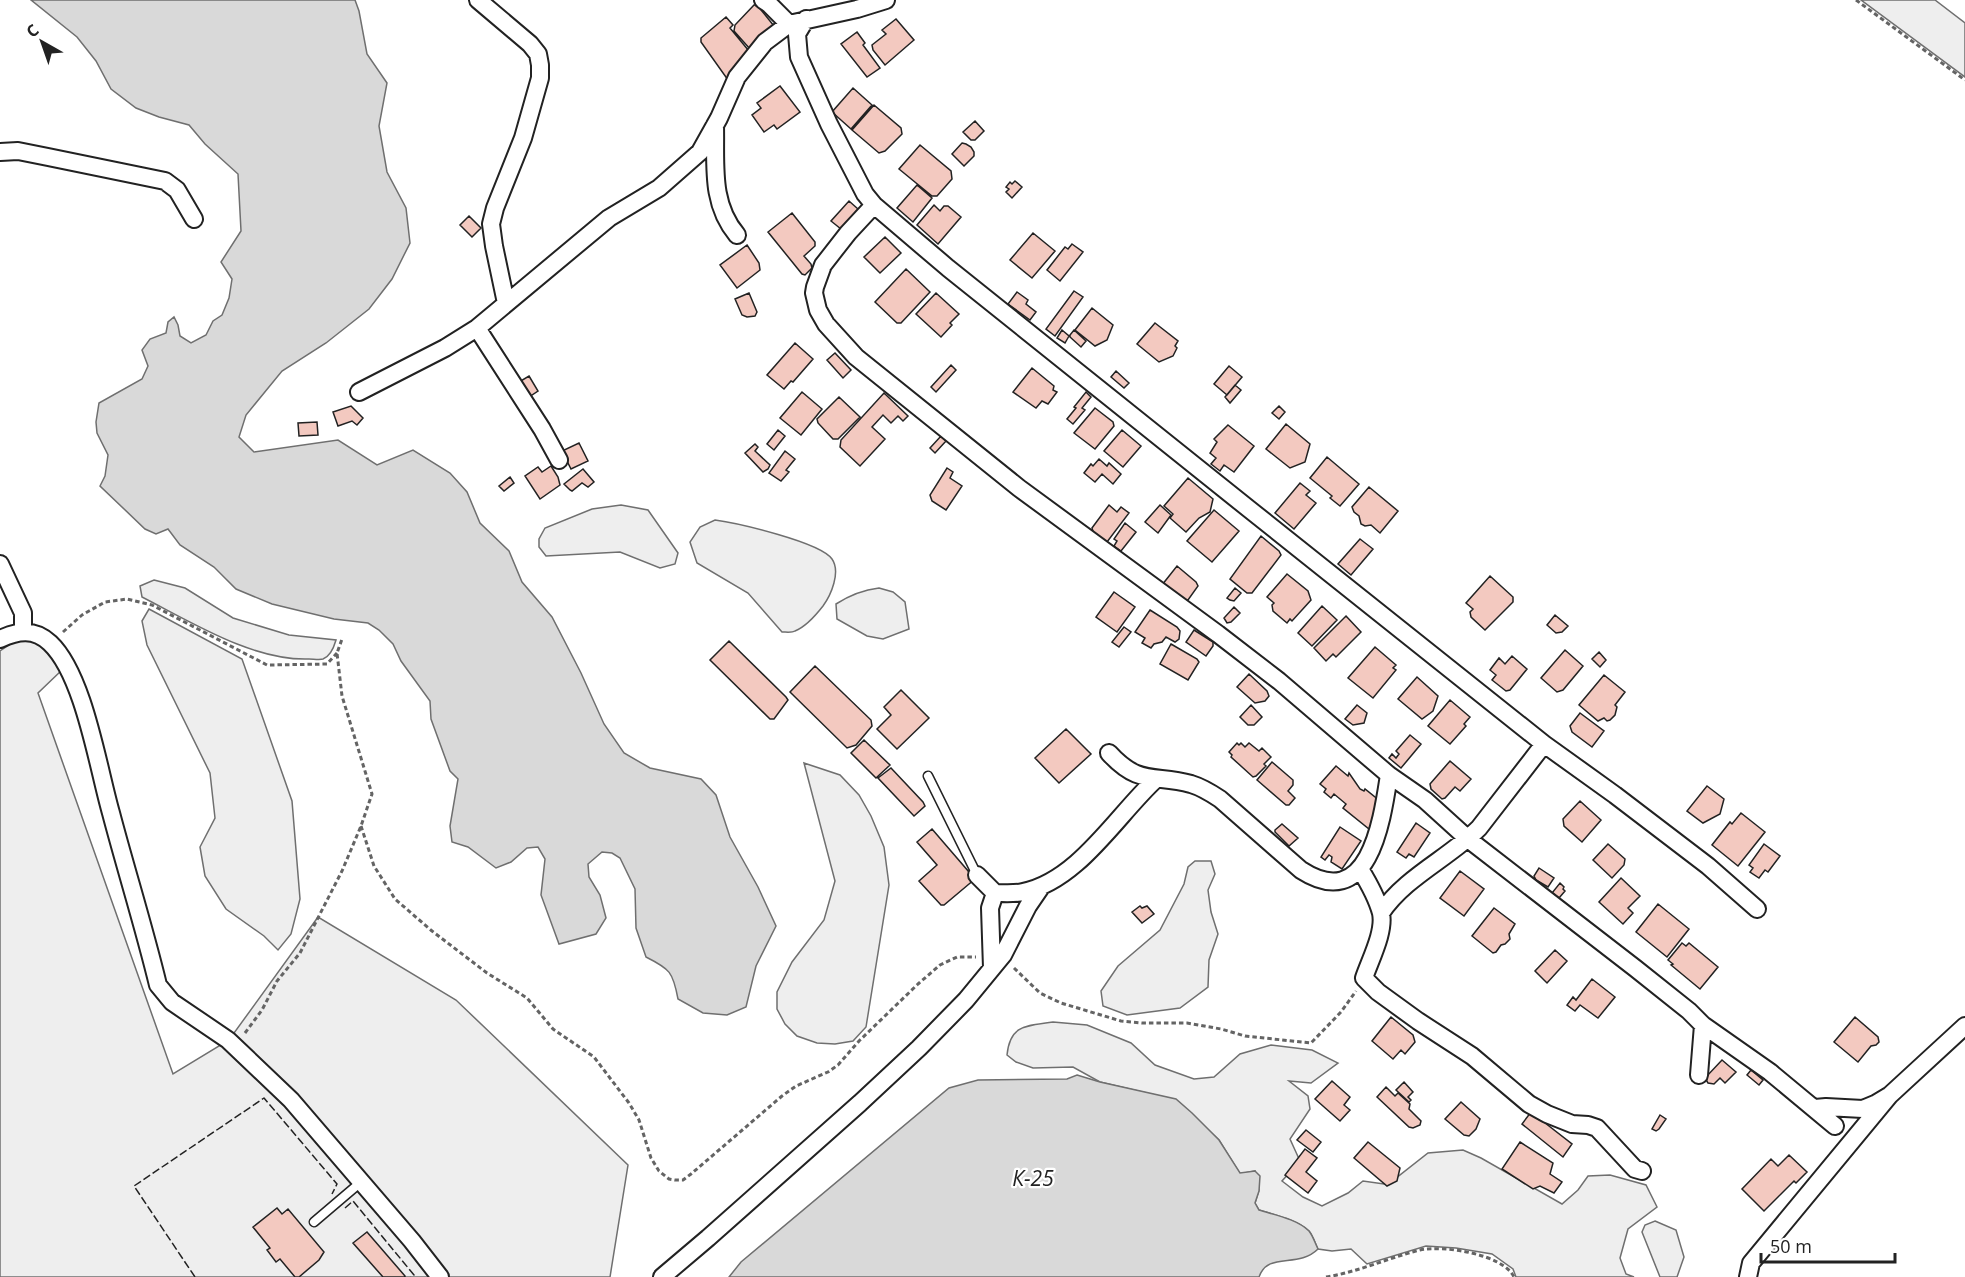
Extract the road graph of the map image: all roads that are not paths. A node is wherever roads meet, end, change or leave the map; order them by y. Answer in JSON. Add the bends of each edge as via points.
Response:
{"nodes":[{"id":1,"x":478,"y":0,"type":"edge"},
{"id":2,"x":763,"y":0,"type":"edge"},
{"id":3,"x":886,"y":0,"type":"edge"},
{"id":4,"x":806,"y":19,"type":"junction"},
{"id":5,"x":789,"y":24,"type":"junction"},
{"id":6,"x":715,"y":125,"type":"junction"},
{"id":7,"x":0,"y":152,"type":"edge"},
{"id":8,"x":874,"y":205,"type":"junction"},
{"id":9,"x":194,"y":219,"type":"dead end"},
{"id":10,"x":737,"y":235,"type":"dead end"},
{"id":11,"x":506,"y":303,"type":"junction"},
{"id":12,"x":477,"y":328,"type":"junction"},
{"id":13,"x":359,"y":392,"type":"dead end"},
{"id":14,"x":559,"y":460,"type":"dead end"},
{"id":15,"x":0,"y":564,"type":"edge"},
{"id":16,"x":23,"y":632,"type":"junction"},
{"id":17,"x":0,"y":639,"type":"edge"},
{"id":18,"x":1544,"y":744,"type":"junction"},
{"id":19,"x":1109,"y":753,"type":"dead end"},
{"id":20,"x":1389,"y":775,"type":"junction"},
{"id":21,"x":928,"y":776,"type":"dead end"},
{"id":22,"x":1155,"y":780,"type":"junction"},
{"id":23,"x":1468,"y":839,"type":"junction"},
{"id":24,"x":1360,"y":869,"type":"junction"},
{"id":25,"x":977,"y":875,"type":"joint"},
{"id":26,"x":1041,"y":887,"type":"junction"},
{"id":27,"x":995,"y":893,"type":"junction"},
{"id":28,"x":1758,"y":909,"type":"dead end"},
{"id":29,"x":1381,"y":913,"type":"junction"},
{"id":30,"x":995,"y":960,"type":"junction"},
{"id":31,"x":1702,"y":1024,"type":"junction"},
{"id":32,"x":1965,"y":1026,"type":"edge"},
{"id":33,"x":1699,"y":1075,"type":"dead end"},
{"id":34,"x":1890,"y":1095,"type":"junction"},
{"id":35,"x":1815,"y":1108,"type":"junction"},
{"id":36,"x":1835,"y":1126,"type":"dead end"},
{"id":37,"x":1642,"y":1171,"type":"dead end"},
{"id":38,"x":361,"y":1182,"type":"junction"},
{"id":39,"x":314,"y":1221,"type":"dead end"},
{"id":40,"x":440,"y":1277,"type":"edge"},
{"id":41,"x":662,"y":1277,"type":"edge"},
{"id":42,"x":1748,"y":1277,"type":"edge"}],
"edges":[{"from":1,"to":11,"type":"street","via":[[530,44],[540,65],[523,138],[491,224]]},
{"from":2,"to":5,"type":"street"},
{"from":3,"to":4,"type":"street"},
{"from":4,"to":5,"type":"street"},
{"from":4,"to":8,"type":"street","via":[[797,34],[799,57],[829,124]]},
{"from":5,"to":6,"type":"street","via":[[765,42],[737,77]]},
{"from":6,"to":10,"type":"street","via":[[720,207]]},
{"from":6,"to":11,"type":"street","via":[[700,152],[659,188],[609,218]]},
{"from":7,"to":9,"type":"street","via":[[48,156],[165,181],[177,190]]},
{"from":8,"to":18,"type":"street"},
{"from":8,"to":20,"type":"street","via":[[823,265],[817,278],[814,292],[826,324],[856,357],[1019,488],[1279,681]]},
{"from":11,"to":12,"type":"street"},
{"from":12,"to":13,"type":"street"},
{"from":12,"to":14,"type":"street"},
{"from":15,"to":16,"type":"street","via":[[23,613]]},
{"from":16,"to":17,"type":"street"},
{"from":16,"to":38,"type":"street","via":[[33,632],[50,643],[68,668],[83,704],[158,985],[171,1002],[235,1046],[291,1100]]},
{"from":18,"to":23,"type":"street"},
{"from":18,"to":28,"type":"street","via":[[1660,828]]},
{"from":19,"to":22,"type":"street","via":[[1122,767]]},
{"from":20,"to":23,"type":"street","via":[[1425,800]]},
{"from":20,"to":24,"type":"street","via":[[1379,828],[1370,855]]},
{"from":21,"to":25,"type":"lane"},
{"from":22,"to":24,"type":"street","via":[[1190,784],[1220,799],[1310,875],[1331,882]]},
{"from":22,"to":26,"type":"street","via":[[1084,857]]},
{"from":23,"to":29,"type":"street","via":[[1389,900]]},
{"from":23,"to":31,"type":"street"},
{"from":24,"to":29,"type":"street"},
{"from":25,"to":27,"type":"street"},
{"from":26,"to":27,"type":"street","via":[[1022,893]]},
{"from":26,"to":30,"type":"street"},
{"from":27,"to":30,"type":"street","via":[[990,908]]},
{"from":29,"to":37,"type":"street","via":[[1380,934],[1364,978],[1378,992],[1472,1056],[1529,1104],[1572,1124],[1597,1128],[1635,1169]]},
{"from":30,"to":41,"type":"street","via":[[966,1000],[919,1048]]},
{"from":31,"to":33,"type":"street"},
{"from":31,"to":35,"type":"street"},
{"from":32,"to":34,"type":"street"},
{"from":34,"to":35,"type":"street","via":[[1863,1108]]},
{"from":34,"to":42,"type":"street","via":[[1751,1263]]},
{"from":35,"to":36,"type":"street"},
{"from":38,"to":39,"type":"lane"},
{"from":38,"to":40,"type":"street"}]}
